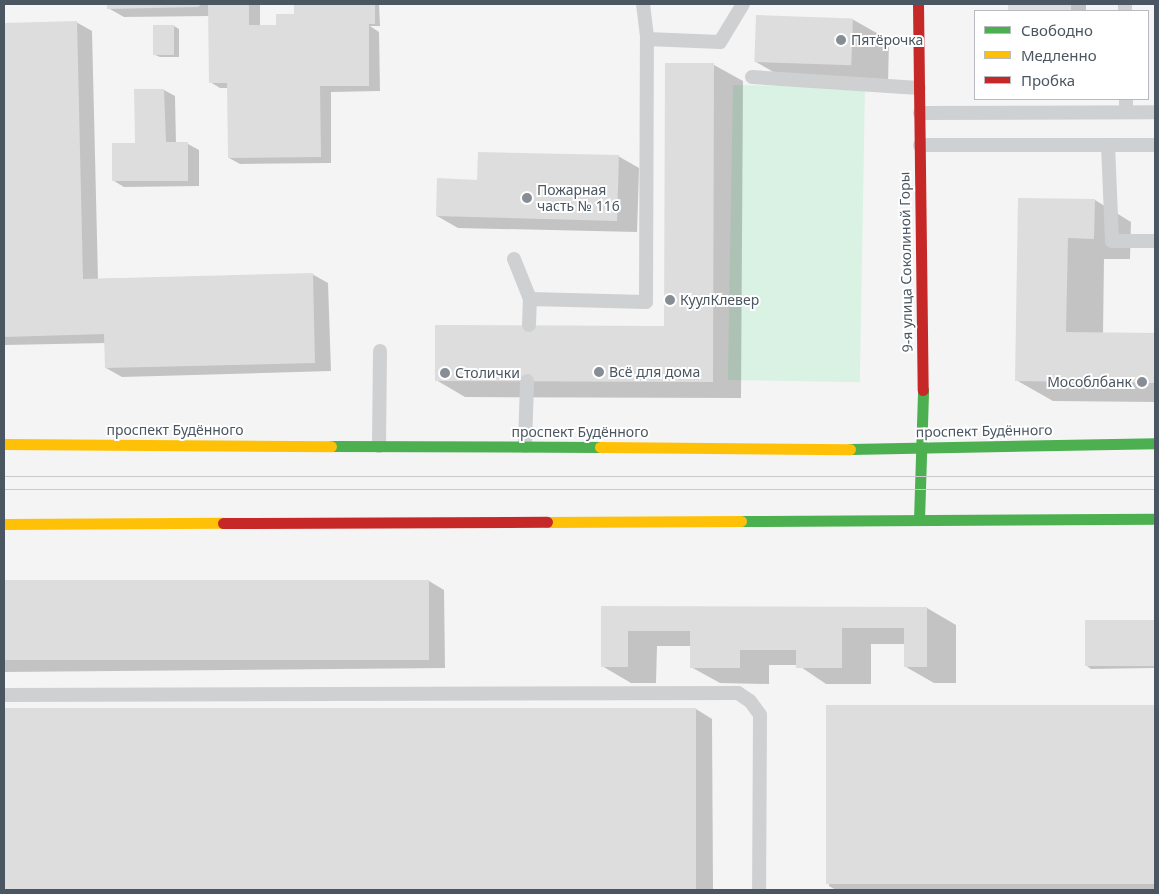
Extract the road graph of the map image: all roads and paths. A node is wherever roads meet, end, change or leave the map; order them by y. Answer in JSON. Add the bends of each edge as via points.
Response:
{"nodes":[{"id":1,"x":643,"y":4,"type":"edge"},
{"id":2,"x":743,"y":4,"type":"edge"},
{"id":3,"x":918,"y":4,"type":"edge"},
{"id":4,"x":647,"y":39,"type":"junction"},
{"id":5,"x":752,"y":77,"type":"dead end"},
{"id":6,"x":919,"y":88,"type":"junction"},
{"id":7,"x":1126,"y":105,"type":"edge"},
{"id":8,"x":1155,"y":112,"type":"edge"},
{"id":9,"x":920,"y":113,"type":"junction"},
{"id":10,"x":920,"y":145,"type":"junction"},
{"id":11,"x":1108,"y":145,"type":"junction"},
{"id":12,"x":1155,"y":146,"type":"edge"},
{"id":13,"x":1155,"y":242,"type":"edge"},
{"id":14,"x":514,"y":259,"type":"dead end"},
{"id":15,"x":530,"y":299,"type":"junction"},
{"id":16,"x":529,"y":325,"type":"dead end"},
{"id":17,"x":380,"y":351,"type":"dead end"},
{"id":18,"x":527,"y":381,"type":"dead end"},
{"id":19,"x":1155,"y":443,"type":"edge"},
{"id":20,"x":4,"y":444,"type":"edge"},
{"id":21,"x":379,"y":446,"type":"junction"},
{"id":22,"x":526,"y":446,"type":"junction"},
{"id":23,"x":921,"y":448,"type":"junction"},
{"id":24,"x":1155,"y":519,"type":"edge"},
{"id":25,"x":919,"y":520,"type":"junction"},
{"id":26,"x":4,"y":524,"type":"edge"},
{"id":27,"x":4,"y":695,"type":"edge"},
{"id":28,"x":760,"y":890,"type":"edge"}],
"edges":[{"from":1,"to":4,"type":"lane"},
{"from":2,"to":4,"type":"lane","via":[[720,42]]},
{"from":3,"to":6,"type":"main road","name":"9-я улица Соколиной Горы"},
{"from":4,"to":15,"type":"lane","via":[[646,302]]},
{"from":5,"to":6,"type":"lane"},
{"from":6,"to":9,"type":"main road","name":"9-я улица Соколиной Горы"},
{"from":7,"to":8,"type":"lane"},
{"from":7,"to":9,"type":"lane"},
{"from":9,"to":10,"type":"main road","name":"9-я улица Соколиной Горы"},
{"from":10,"to":11,"type":"lane"},
{"from":10,"to":23,"type":"main road","name":"9-я улица Соколиной Горы","via":[[924,397]]},
{"from":11,"to":12,"type":"lane"},
{"from":11,"to":13,"type":"lane","via":[[1112,240]]},
{"from":14,"to":15,"type":"lane"},
{"from":15,"to":16,"type":"lane"},
{"from":17,"to":21,"type":"lane"},
{"from":18,"to":22,"type":"lane"},
{"from":19,"to":23,"type":"main road","name":"проспект Будённого"},
{"from":20,"to":21,"type":"main road","name":"проспект Будённого"},
{"from":21,"to":22,"type":"main road","name":"проспект Будённого"},
{"from":22,"to":23,"type":"main road","name":"проспект Будённого"},
{"from":23,"to":25,"type":"main road","name":"9-я улица Соколиной Горы"},
{"from":24,"to":25,"type":"main road"},
{"from":25,"to":26,"type":"main road"},
{"from":27,"to":28,"type":"lane","via":[[738,693],[750,701],[760,715]]}]}
